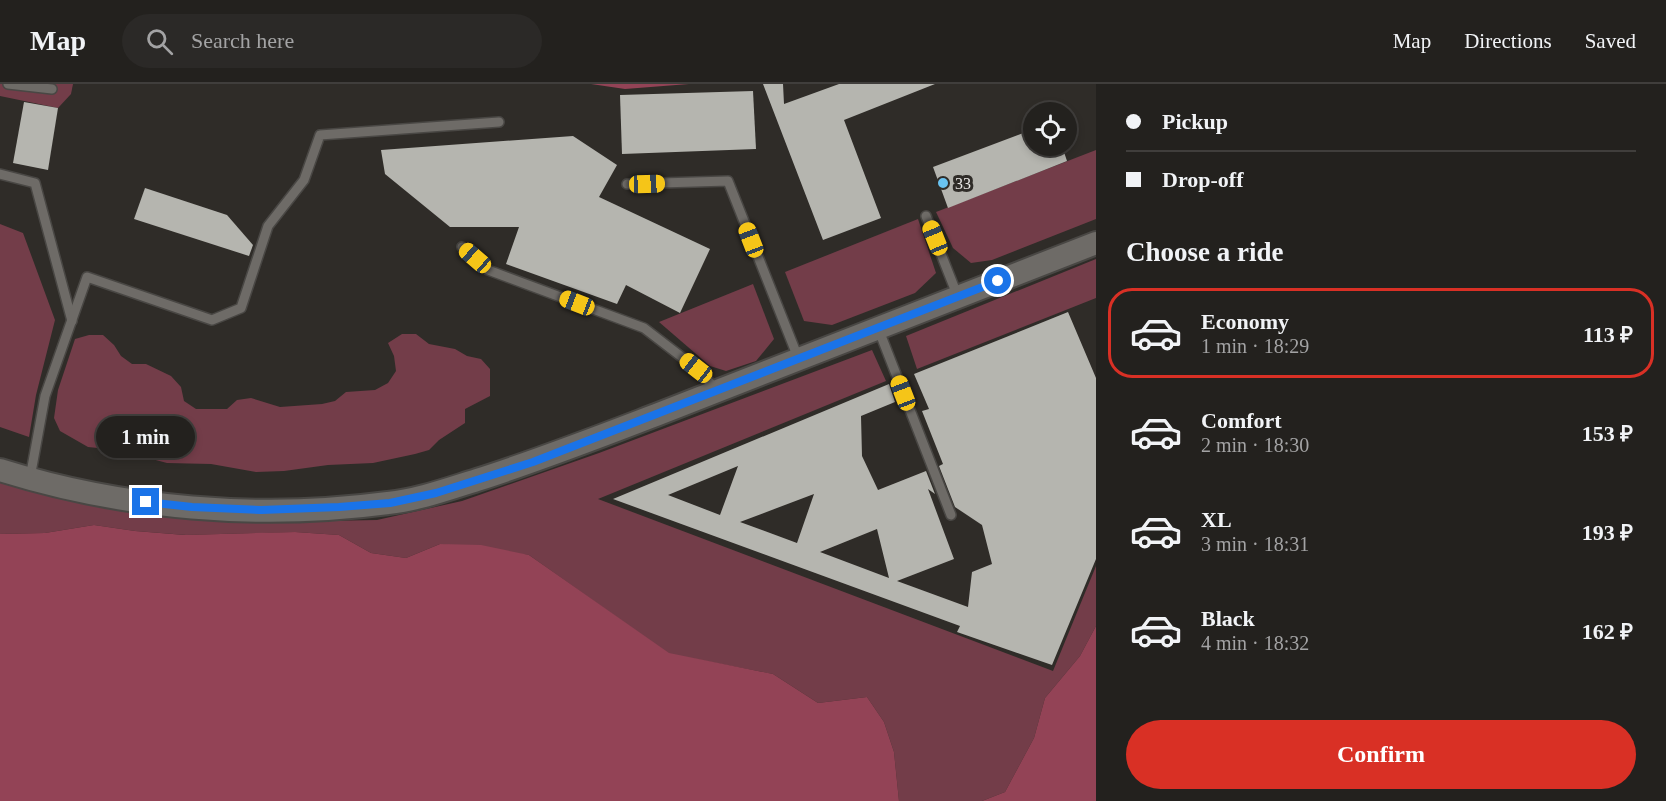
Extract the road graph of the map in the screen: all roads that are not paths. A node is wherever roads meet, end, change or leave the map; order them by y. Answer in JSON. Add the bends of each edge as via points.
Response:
{"nodes":[{"id":1,"x":8,"y":84,"type":"edge"},
{"id":2,"x":52,"y":89,"type":"dead end"},
{"id":3,"x":499,"y":122,"type":"dead end"},
{"id":4,"x":0,"y":174,"type":"edge"},
{"id":5,"x":627,"y":184,"type":"dead end"},
{"id":6,"x":926,"y":216,"type":"dead end"},
{"id":7,"x":1096,"y":243,"type":"edge"},
{"id":8,"x":462,"y":247,"type":"dead end"},
{"id":9,"x":958,"y":297,"type":"junction"},
{"id":10,"x":72,"y":321,"type":"junction"},
{"id":11,"x":878,"y":328,"type":"junction"},
{"id":12,"x":799,"y":360,"type":"junction"},
{"id":13,"x":718,"y":391,"type":"junction"},
{"id":14,"x":0,"y":470,"type":"edge"},
{"id":15,"x":30,"y":478,"type":"junction"},
{"id":16,"x":951,"y":515,"type":"dead end"}],
"edges":[{"from":1,"to":2,"type":"lane"},
{"from":3,"to":10,"type":"lane","via":[[320,135],[304,180],[268,226],[242,308],[212,320],[87,277]]},
{"from":4,"to":10,"type":"lane","via":[[35,183]]},
{"from":5,"to":12,"type":"lane","via":[[728,181]]},
{"from":6,"to":9,"type":"lane"},
{"from":7,"to":9,"type":"street"},
{"from":8,"to":13,"type":"lane","via":[[488,270],[644,328],[696,368]]},
{"from":9,"to":11,"type":"street"},
{"from":10,"to":15,"type":"lane","via":[[45,396]]},
{"from":11,"to":12,"type":"street"},
{"from":11,"to":16,"type":"lane"},
{"from":12,"to":13,"type":"street"},
{"from":13,"to":15,"type":"street","via":[[533,462],[436,493],[390,503],[261,510],[192,507],[123,500]]},
{"from":14,"to":15,"type":"street"}]}
